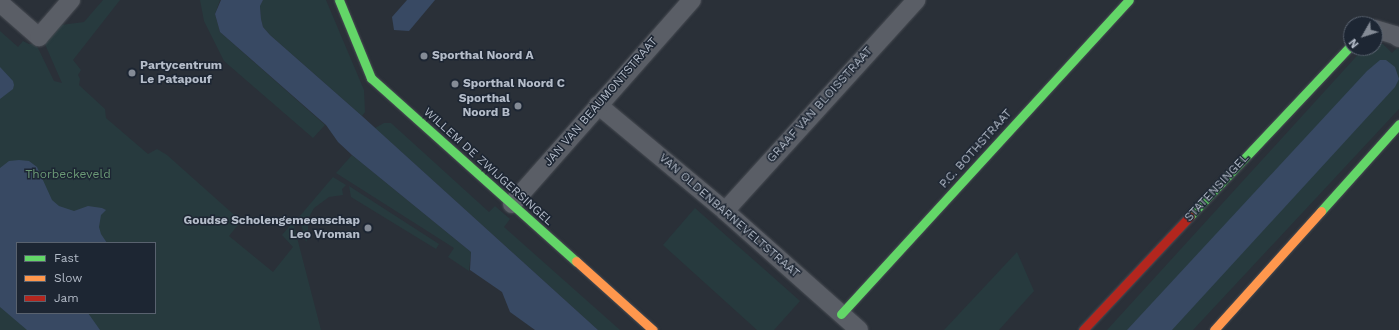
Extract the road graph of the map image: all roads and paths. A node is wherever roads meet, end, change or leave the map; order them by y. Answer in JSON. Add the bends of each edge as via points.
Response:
{"nodes":[{"id":1,"x":71,"y":0,"type":"edge"},
{"id":2,"x":338,"y":0,"type":"edge"},
{"id":3,"x":692,"y":0,"type":"edge"},
{"id":4,"x":916,"y":0,"type":"edge"},
{"id":5,"x":1129,"y":0,"type":"edge"},
{"id":6,"x":0,"y":3,"type":"edge"},
{"id":7,"x":1383,"y":31,"type":"edge"},
{"id":8,"x":1397,"y":37,"type":"edge"},
{"id":9,"x":1343,"y":54,"type":"edge"},
{"id":10,"x":598,"y":105,"type":"junction"},
{"id":11,"x":1399,"y":124,"type":"edge"},
{"id":12,"x":512,"y":204,"type":"junction"},
{"id":13,"x":725,"y":211,"type":"junction"},
{"id":14,"x":841,"y":314,"type":"junction"},
{"id":15,"x":652,"y":330,"type":"edge"},
{"id":16,"x":859,"y":330,"type":"edge"},
{"id":17,"x":1083,"y":330,"type":"edge"},
{"id":18,"x":1214,"y":330,"type":"edge"}],
"edges":[{"from":1,"to":6,"type":"street","via":[[38,37]]},
{"from":2,"to":12,"type":"street","name":"WILLEM DE ZWIJGERSINGEL","via":[[371,78]]},
{"from":3,"to":10,"type":"street","name":"JAN VAN BEAUMONTSTRAAT"},
{"from":4,"to":13,"type":"street","name":"GRAAF VAN BLOISSTRAAT"},
{"from":5,"to":14,"type":"street","name":"P.C. BOTHSTRAAT"},
{"from":7,"to":8,"type":"street"},
{"from":9,"to":17,"type":"street","name":"STATENSINGEL"},
{"from":10,"to":12,"type":"street","name":"JAN VAN BEAUMONTSTRAAT"},
{"from":10,"to":13,"type":"street","name":"VAN OLDENBARNEVELTSTRAAT"},
{"from":11,"to":18,"type":"street"},
{"from":12,"to":15,"type":"street","name":"WILLEM DE ZWIJGERSINGEL"},
{"from":13,"to":14,"type":"street","name":"VAN OLDENBARNEVELTSTRAAT"},
{"from":14,"to":16,"type":"street","name":"VAN OLDENBARNEVELTSTRAAT"}]}
